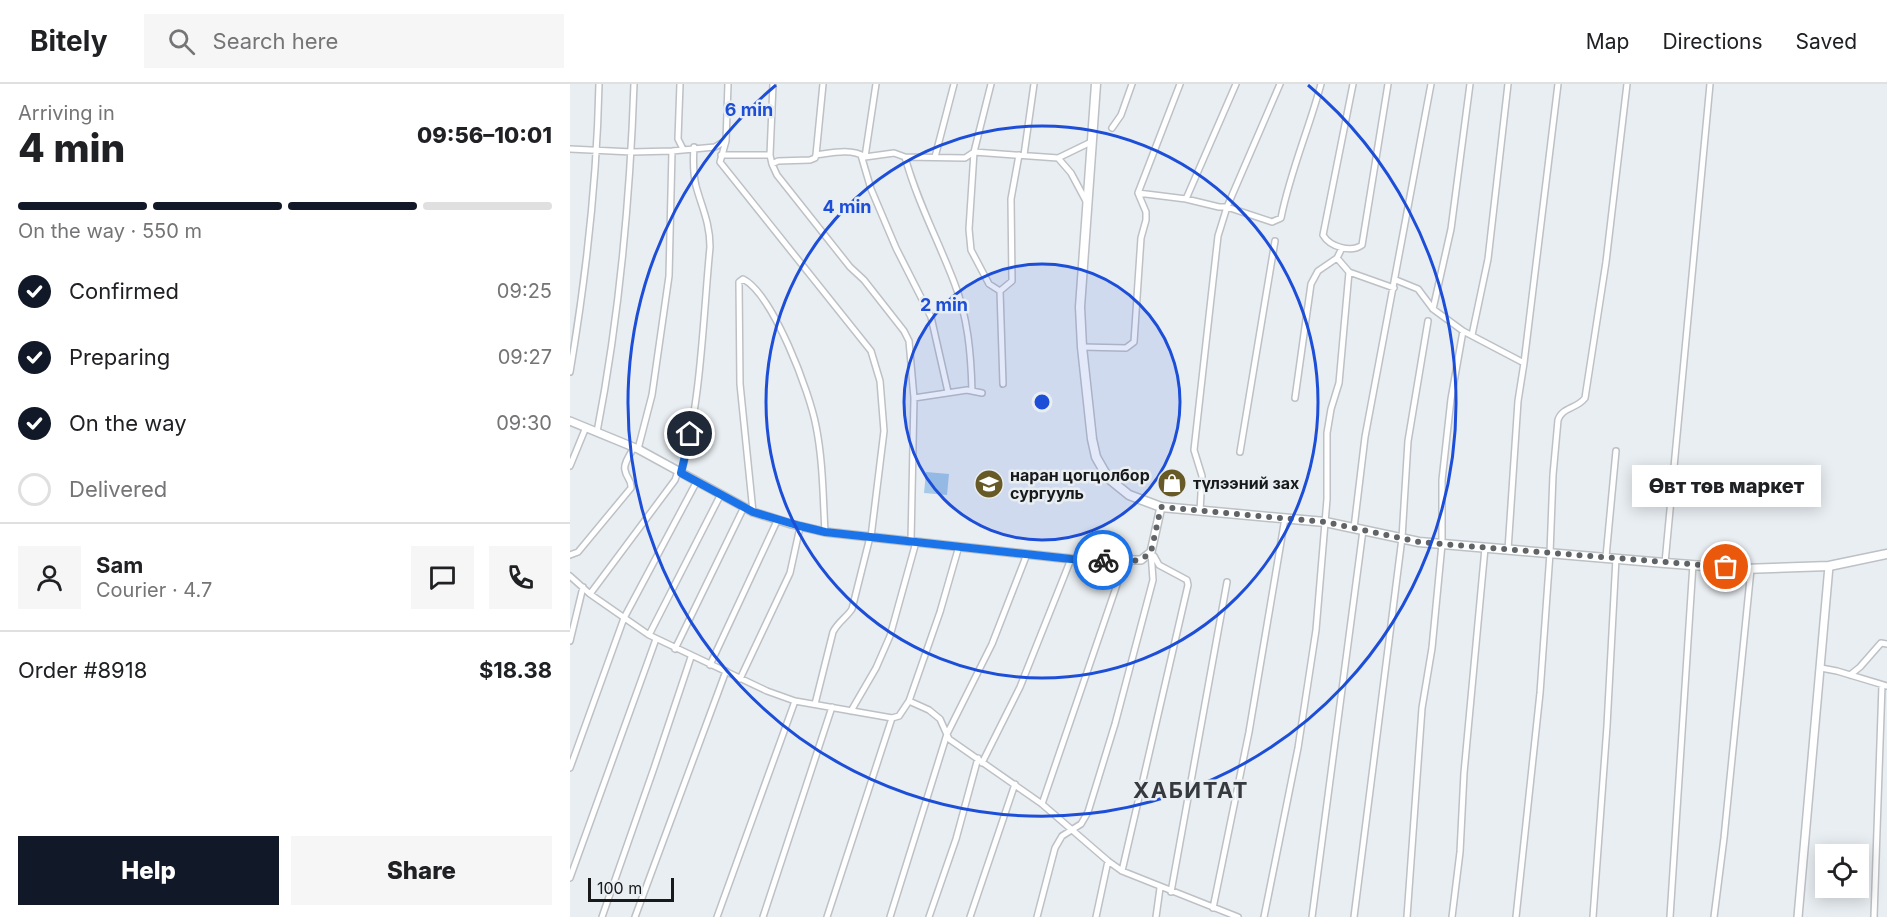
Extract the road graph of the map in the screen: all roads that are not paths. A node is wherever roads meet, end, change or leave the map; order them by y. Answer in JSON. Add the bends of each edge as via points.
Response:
{"nodes":[{"id":1,"x":599,"y":84,"type":"edge"},
{"id":2,"x":634,"y":84,"type":"edge"},
{"id":3,"x":680,"y":84,"type":"edge"},
{"id":4,"x":728,"y":84,"type":"edge"},
{"id":5,"x":773,"y":84,"type":"edge"},
{"id":6,"x":822,"y":84,"type":"edge"},
{"id":7,"x":876,"y":84,"type":"edge"},
{"id":8,"x":954,"y":84,"type":"edge"},
{"id":9,"x":991,"y":84,"type":"edge"},
{"id":10,"x":1034,"y":84,"type":"edge"},
{"id":11,"x":1096,"y":84,"type":"edge"},
{"id":12,"x":1132,"y":84,"type":"edge"},
{"id":13,"x":1180,"y":84,"type":"edge"},
{"id":14,"x":1236,"y":84,"type":"edge"},
{"id":15,"x":1280,"y":84,"type":"edge"},
{"id":16,"x":1321,"y":84,"type":"edge"},
{"id":17,"x":1353,"y":84,"type":"edge"},
{"id":18,"x":1388,"y":84,"type":"edge"},
{"id":19,"x":1431,"y":84,"type":"edge"},
{"id":20,"x":1470,"y":84,"type":"edge"},
{"id":21,"x":1508,"y":84,"type":"edge"},
{"id":22,"x":1558,"y":84,"type":"edge"},
{"id":23,"x":1627,"y":84,"type":"edge"},
{"id":24,"x":1710,"y":84,"type":"edge"},
{"id":25,"x":1112,"y":128,"type":"dead end"},
{"id":26,"x":726,"y":141,"type":"junction"},
{"id":27,"x":1090,"y":142,"type":"junction"},
{"id":28,"x":694,"y":147,"type":"junction"},
{"id":29,"x":570,"y":149,"type":"edge"},
{"id":30,"x":683,"y":149,"type":"junction"},
{"id":31,"x":598,"y":150,"type":"junction"},
{"id":32,"x":672,"y":151,"type":"junction"},
{"id":33,"x":632,"y":152,"type":"junction"},
{"id":34,"x":974,"y":152,"type":"junction"},
{"id":35,"x":721,"y":155,"type":"junction"},
{"id":36,"x":770,"y":155,"type":"junction"},
{"id":37,"x":816,"y":155,"type":"junction"},
{"id":38,"x":1021,"y":155,"type":"junction"},
{"id":39,"x":863,"y":156,"type":"junction"},
{"id":40,"x":905,"y":157,"type":"junction"},
{"id":41,"x":935,"y":157,"type":"junction"},
{"id":42,"x":1058,"y":158,"type":"junction"},
{"id":43,"x":772,"y":164,"type":"junction"},
{"id":44,"x":1138,"y":193,"type":"junction"},
{"id":45,"x":1186,"y":199,"type":"junction"},
{"id":46,"x":1086,"y":201,"type":"junction"},
{"id":47,"x":1227,"y":207,"type":"junction"},
{"id":48,"x":1275,"y":241,"type":"dead end"},
{"id":49,"x":1342,"y":248,"type":"junction"},
{"id":50,"x":1336,"y":258,"type":"junction"},
{"id":51,"x":1349,"y":272,"type":"junction"},
{"id":52,"x":1396,"y":280,"type":"junction"},
{"id":53,"x":1394,"y":288,"type":"junction"},
{"id":54,"x":1000,"y":291,"type":"junction"},
{"id":55,"x":1433,"y":309,"type":"junction"},
{"id":56,"x":1428,"y":321,"type":"dead end"},
{"id":57,"x":1463,"y":331,"type":"junction"},
{"id":58,"x":1472,"y":335,"type":"junction"},
{"id":59,"x":1082,"y":347,"type":"junction"},
{"id":60,"x":1524,"y":363,"type":"junction"},
{"id":61,"x":570,"y":372,"type":"edge"},
{"id":62,"x":1003,"y":384,"type":"dead end"},
{"id":63,"x":972,"y":391,"type":"junction"},
{"id":64,"x":948,"y":392,"type":"junction"},
{"id":65,"x":982,"y":393,"type":"dead end"},
{"id":66,"x":914,"y":398,"type":"junction"},
{"id":67,"x":1295,"y":398,"type":"dead end"},
{"id":68,"x":570,"y":420,"type":"edge"},
{"id":69,"x":586,"y":427,"type":"junction"},
{"id":70,"x":597,"y":432,"type":"junction"},
{"id":71,"x":636,"y":448,"type":"junction"},
{"id":72,"x":1616,"y":451,"type":"dead end"},
{"id":73,"x":1240,"y":452,"type":"dead end"},
{"id":74,"x":570,"y":466,"type":"edge"},
{"id":75,"x":680,"y":472,"type":"junction"},
{"id":76,"x":697,"y":481,"type":"junction"},
{"id":77,"x":721,"y":494,"type":"junction"},
{"id":78,"x":744,"y":507,"type":"junction"},
{"id":79,"x":1161,"y":507,"type":"junction"},
{"id":80,"x":1200,"y":511,"type":"junction"},
{"id":81,"x":753,"y":512,"type":"junction"},
{"id":82,"x":1285,"y":518,"type":"junction"},
{"id":83,"x":777,"y":521,"type":"junction"},
{"id":84,"x":1325,"y":522,"type":"junction"},
{"id":85,"x":800,"y":526,"type":"junction"},
{"id":86,"x":1354,"y":528,"type":"junction"},
{"id":87,"x":1364,"y":530,"type":"junction"},
{"id":88,"x":825,"y":532,"type":"junction"},
{"id":89,"x":871,"y":537,"type":"junction"},
{"id":90,"x":1402,"y":538,"type":"junction"},
{"id":91,"x":913,"y":542,"type":"junction"},
{"id":92,"x":1442,"y":544,"type":"junction"},
{"id":93,"x":958,"y":546,"type":"junction"},
{"id":94,"x":1485,"y":548,"type":"junction"},
{"id":95,"x":1508,"y":550,"type":"junction"},
{"id":96,"x":1151,"y":552,"type":"junction"},
{"id":97,"x":1550,"y":553,"type":"junction"},
{"id":98,"x":1028,"y":554,"type":"junction"},
{"id":99,"x":1887,"y":554,"type":"edge"},
{"id":100,"x":570,"y":555,"type":"edge"},
{"id":101,"x":1606,"y":557,"type":"junction"},
{"id":102,"x":1616,"y":558,"type":"junction"},
{"id":103,"x":1071,"y":559,"type":"junction"},
{"id":104,"x":1125,"y":561,"type":"junction"},
{"id":105,"x":1665,"y":563,"type":"junction"},
{"id":106,"x":1693,"y":564,"type":"junction"},
{"id":107,"x":1829,"y":566,"type":"junction"},
{"id":108,"x":1751,"y":568,"type":"junction"},
{"id":109,"x":570,"y":576,"type":"edge"},
{"id":110,"x":1227,"y":582,"type":"dead end"},
{"id":111,"x":583,"y":587,"type":"junction"},
{"id":112,"x":590,"y":594,"type":"junction"},
{"id":113,"x":624,"y":618,"type":"junction"},
{"id":114,"x":649,"y":635,"type":"junction"},
{"id":115,"x":656,"y":639,"type":"junction"},
{"id":116,"x":570,"y":641,"type":"edge"},
{"id":117,"x":1887,"y":644,"type":"edge"},
{"id":118,"x":675,"y":649,"type":"junction"},
{"id":119,"x":691,"y":657,"type":"junction"},
{"id":120,"x":710,"y":665,"type":"junction"},
{"id":121,"x":1821,"y":668,"type":"junction"},
{"id":122,"x":726,"y":671,"type":"junction"},
{"id":123,"x":1851,"y":675,"type":"junction"},
{"id":124,"x":740,"y":679,"type":"junction"},
{"id":125,"x":1885,"y":685,"type":"edge"},
{"id":126,"x":795,"y":700,"type":"junction"},
{"id":127,"x":909,"y":701,"type":"junction"},
{"id":128,"x":815,"y":704,"type":"junction"},
{"id":129,"x":832,"y":707,"type":"junction"},
{"id":130,"x":851,"y":711,"type":"junction"},
{"id":131,"x":892,"y":718,"type":"junction"},
{"id":132,"x":947,"y":734,"type":"junction"},
{"id":133,"x":980,"y":761,"type":"junction"},
{"id":134,"x":570,"y":768,"type":"edge"},
{"id":135,"x":1015,"y":784,"type":"junction"},
{"id":136,"x":1042,"y":804,"type":"junction"},
{"id":137,"x":1073,"y":831,"type":"junction"},
{"id":138,"x":1108,"y":861,"type":"junction"},
{"id":139,"x":1122,"y":871,"type":"junction"},
{"id":140,"x":570,"y":878,"type":"edge"},
{"id":141,"x":1160,"y":888,"type":"junction"},
{"id":142,"x":1171,"y":892,"type":"junction"},
{"id":143,"x":1216,"y":909,"type":"junction"},
{"id":144,"x":602,"y":917,"type":"edge"},
{"id":145,"x":636,"y":917,"type":"edge"},
{"id":146,"x":717,"y":917,"type":"edge"},
{"id":147,"x":763,"y":917,"type":"edge"},
{"id":148,"x":827,"y":917,"type":"edge"},
{"id":149,"x":890,"y":917,"type":"edge"},
{"id":150,"x":929,"y":917,"type":"edge"},
{"id":151,"x":970,"y":917,"type":"edge"},
{"id":152,"x":1038,"y":917,"type":"edge"},
{"id":153,"x":1096,"y":917,"type":"edge"},
{"id":154,"x":1156,"y":917,"type":"edge"},
{"id":155,"x":1218,"y":917,"type":"edge"},
{"id":156,"x":1238,"y":917,"type":"edge"},
{"id":157,"x":1264,"y":917,"type":"edge"},
{"id":158,"x":1312,"y":917,"type":"edge"},
{"id":159,"x":1354,"y":917,"type":"edge"},
{"id":160,"x":1407,"y":917,"type":"edge"},
{"id":161,"x":1452,"y":917,"type":"edge"},
{"id":162,"x":1516,"y":917,"type":"edge"},
{"id":163,"x":1593,"y":917,"type":"edge"},
{"id":164,"x":1670,"y":917,"type":"edge"},
{"id":165,"x":1714,"y":917,"type":"edge"},
{"id":166,"x":1798,"y":917,"type":"edge"},
{"id":167,"x":1875,"y":917,"type":"edge"}],
"edges":[{"from":1,"to":31,"type":"street"},
{"from":2,"to":33,"type":"street"},
{"from":3,"to":30,"type":"street","via":[[678,139]]},
{"from":4,"to":26,"type":"street"},
{"from":5,"to":36,"type":"street"},
{"from":6,"to":37,"type":"street"},
{"from":7,"to":39,"type":"street"},
{"from":8,"to":41,"type":"street"},
{"from":9,"to":34,"type":"street"},
{"from":10,"to":38,"type":"street"},
{"from":11,"to":27,"type":"main road"},
{"from":12,"to":25,"type":"street"},
{"from":13,"to":44,"type":"street"},
{"from":14,"to":45,"type":"street"},
{"from":15,"to":47,"type":"street"},
{"from":16,"to":47,"type":"street","via":[[1281,218],[1272,222]]},
{"from":17,"to":49,"type":"street","via":[[1323,235]]},
{"from":18,"to":49,"type":"street","via":[[1362,245]]},
{"from":19,"to":52,"type":"street"},
{"from":20,"to":55,"type":"street","via":[[1451,229]]},
{"from":21,"to":58,"type":"street","via":[[1488,259]]},
{"from":22,"to":60,"type":"street"},
{"from":23,"to":97,"type":"street","via":[[1585,398],[1564,410],[1558,420]]},
{"from":24,"to":105,"type":"street"},
{"from":26,"to":28,"type":"street","via":[[715,147]]},
{"from":26,"to":35,"type":"street"},
{"from":27,"to":42,"type":"street"},
{"from":27,"to":46,"type":"main road"},
{"from":28,"to":30,"type":"street"},
{"from":28,"to":75,"type":"street","via":[[693,168],[710,229],[710,247],[696,393]]},
{"from":29,"to":31,"type":"street"},
{"from":30,"to":32,"type":"street"},
{"from":31,"to":33,"type":"street"},
{"from":31,"to":61,"type":"street"},
{"from":32,"to":33,"type":"street"},
{"from":32,"to":71,"type":"street","via":[[669,276],[652,395]]},
{"from":33,"to":70,"type":"street","via":[[610,367]]},
{"from":34,"to":38,"type":"street"},
{"from":34,"to":41,"type":"street","via":[[965,158]]},
{"from":34,"to":54,"type":"street","via":[[971,250],[989,284]]},
{"from":35,"to":36,"type":"street"},
{"from":35,"to":89,"type":"street","via":[[725,170],[871,351],[880,381],[884,431]]},
{"from":36,"to":43,"type":"street"},
{"from":37,"to":39,"type":"street","via":[[842,152]]},
{"from":37,"to":43,"type":"street","via":[[810,160]]},
{"from":38,"to":42,"type":"street"},
{"from":38,"to":54,"type":"street","via":[[1011,199],[1012,281]]},
{"from":39,"to":40,"type":"street","via":[[894,153]]},
{"from":39,"to":64,"type":"street","via":[[871,189],[931,317]]},
{"from":40,"to":41,"type":"street"},
{"from":40,"to":63,"type":"street","via":[[964,313]]},
{"from":42,"to":46,"type":"street"},
{"from":43,"to":66,"type":"street","via":[[829,242],[904,331],[909,341]]},
{"from":44,"to":45,"type":"street"},
{"from":44,"to":59,"type":"street","via":[[1146,220],[1141,238],[1134,342],[1126,348]]},
{"from":45,"to":47,"type":"street"},
{"from":46,"to":59,"type":"main road","via":[[1080,308]]},
{"from":47,"to":80,"type":"street","via":[[1218,236],[1194,450],[1202,476]]},
{"from":48,"to":73,"type":"street"},
{"from":49,"to":50,"type":"street"},
{"from":50,"to":51,"type":"street"},
{"from":50,"to":67,"type":"street","via":[[1318,271],[1311,285]]},
{"from":51,"to":53,"type":"street"},
{"from":51,"to":84,"type":"street","via":[[1340,383],[1327,433]]},
{"from":52,"to":53,"type":"street"},
{"from":52,"to":55,"type":"street","via":[[1419,289]]},
{"from":53,"to":86,"type":"street","via":[[1365,437]]},
{"from":54,"to":62,"type":"street"},
{"from":55,"to":57,"type":"street"},
{"from":56,"to":90,"type":"street","via":[[1408,441]]},
{"from":57,"to":58,"type":"street"},
{"from":57,"to":92,"type":"street","via":[[1442,480]]},
{"from":58,"to":60,"type":"street"},
{"from":59,"to":79,"type":"main road","via":[[1092,439],[1100,467],[1117,487]]},
{"from":60,"to":95,"type":"street"},
{"from":63,"to":64,"type":"street"},
{"from":63,"to":65,"type":"street"},
{"from":64,"to":66,"type":"street"},
{"from":66,"to":91,"type":"street"},
{"from":68,"to":69,"type":"street"},
{"from":69,"to":70,"type":"street"},
{"from":69,"to":74,"type":"street"},
{"from":70,"to":71,"type":"street"},
{"from":71,"to":75,"type":"street"},
{"from":71,"to":100,"type":"street","via":[[624,468],[632,488],[578,552]]},
{"from":72,"to":101,"type":"street"},
{"from":75,"to":76,"type":"street"},
{"from":75,"to":112,"type":"street"},
{"from":76,"to":77,"type":"street"},
{"from":76,"to":113,"type":"street"},
{"from":77,"to":78,"type":"street"},
{"from":77,"to":114,"type":"street"},
{"from":78,"to":81,"type":"street"},
{"from":78,"to":118,"type":"street"},
{"from":79,"to":80,"type":"main road"},
{"from":79,"to":96,"type":"street"},
{"from":80,"to":82,"type":"main road"},
{"from":81,"to":83,"type":"street"},
{"from":81,"to":88,"type":"street","via":[[740,384],[739,282],[743,279],[777,320],[810,399],[820,452]]},
{"from":82,"to":84,"type":"main road"},
{"from":82,"to":143,"type":"street"},
{"from":83,"to":85,"type":"street"},
{"from":83,"to":120,"type":"street"},
{"from":84,"to":86,"type":"main road"},
{"from":84,"to":157,"type":"street","via":[[1316,630],[1300,736]]},
{"from":85,"to":88,"type":"street"},
{"from":85,"to":124,"type":"street","via":[[790,573]]},
{"from":86,"to":87,"type":"main road"},
{"from":87,"to":90,"type":"main road"},
{"from":87,"to":158,"type":"street"},
{"from":88,"to":89,"type":"street"},
{"from":89,"to":91,"type":"street"},
{"from":89,"to":128,"type":"street","via":[[852,609],[833,632]]},
{"from":90,"to":92,"type":"main road"},
{"from":90,"to":159,"type":"street"},
{"from":91,"to":93,"type":"street"},
{"from":91,"to":130,"type":"street","via":[[890,636]]},
{"from":92,"to":94,"type":"main road"},
{"from":92,"to":160,"type":"street","via":[[1422,708]]},
{"from":93,"to":98,"type":"street"},
{"from":93,"to":127,"type":"street"},
{"from":94,"to":95,"type":"main road"},
{"from":94,"to":161,"type":"street"},
{"from":95,"to":97,"type":"main road"},
{"from":96,"to":104,"type":"street","via":[[1141,560]]},
{"from":96,"to":137,"type":"street","via":[[1153,580],[1115,724],[1088,812]]},
{"from":96,"to":139,"type":"street","via":[[1159,565],[1187,580],[1188,585]]},
{"from":97,"to":101,"type":"main road"},
{"from":97,"to":162,"type":"street","via":[[1540,693]]},
{"from":98,"to":103,"type":"street"},
{"from":98,"to":132,"type":"street","via":[[992,644]]},
{"from":99,"to":107,"type":"main road"},
{"from":101,"to":102,"type":"main road"},
{"from":102,"to":105,"type":"main road"},
{"from":102,"to":163,"type":"street"},
{"from":103,"to":104,"type":"street"},
{"from":103,"to":133,"type":"street","via":[[1020,687]]},
{"from":104,"to":136,"type":"street"},
{"from":105,"to":106,"type":"main road"},
{"from":106,"to":108,"type":"main road"},
{"from":106,"to":164,"type":"street"},
{"from":107,"to":108,"type":"main road"},
{"from":107,"to":121,"type":"street"},
{"from":108,"to":165,"type":"street"},
{"from":109,"to":111,"type":"street"},
{"from":110,"to":142,"type":"street"},
{"from":111,"to":112,"type":"street"},
{"from":111,"to":116,"type":"street"},
{"from":112,"to":113,"type":"street"},
{"from":113,"to":114,"type":"street"},
{"from":113,"to":134,"type":"street"},
{"from":114,"to":115,"type":"street"},
{"from":115,"to":118,"type":"street"},
{"from":115,"to":140,"type":"street"},
{"from":117,"to":123,"type":"street","via":[[1881,643]]},
{"from":118,"to":119,"type":"street"},
{"from":119,"to":120,"type":"street"},
{"from":119,"to":144,"type":"street"},
{"from":120,"to":122,"type":"street"},
{"from":121,"to":123,"type":"street"},
{"from":121,"to":166,"type":"street"},
{"from":122,"to":124,"type":"street"},
{"from":122,"to":145,"type":"street"},
{"from":123,"to":125,"type":"street"},
{"from":124,"to":126,"type":"street"},
{"from":125,"to":167,"type":"street"},
{"from":126,"to":128,"type":"street"},
{"from":126,"to":146,"type":"street"},
{"from":127,"to":131,"type":"street","via":[[899,716]]},
{"from":127,"to":132,"type":"street","via":[[940,719]]},
{"from":128,"to":129,"type":"street"},
{"from":129,"to":130,"type":"street"},
{"from":129,"to":147,"type":"street"},
{"from":130,"to":131,"type":"street"},
{"from":131,"to":148,"type":"street"},
{"from":132,"to":133,"type":"street"},
{"from":132,"to":149,"type":"street"},
{"from":133,"to":135,"type":"street"},
{"from":133,"to":150,"type":"street"},
{"from":135,"to":136,"type":"street"},
{"from":135,"to":151,"type":"street"},
{"from":136,"to":137,"type":"street"},
{"from":137,"to":138,"type":"street"},
{"from":137,"to":152,"type":"street","via":[[1062,836],[1054,848]]},
{"from":138,"to":139,"type":"street"},
{"from":138,"to":153,"type":"street"},
{"from":139,"to":141,"type":"street"},
{"from":141,"to":142,"type":"street"},
{"from":141,"to":154,"type":"street"},
{"from":142,"to":143,"type":"street"},
{"from":143,"to":155,"type":"street"},
{"from":143,"to":156,"type":"street"}]}
